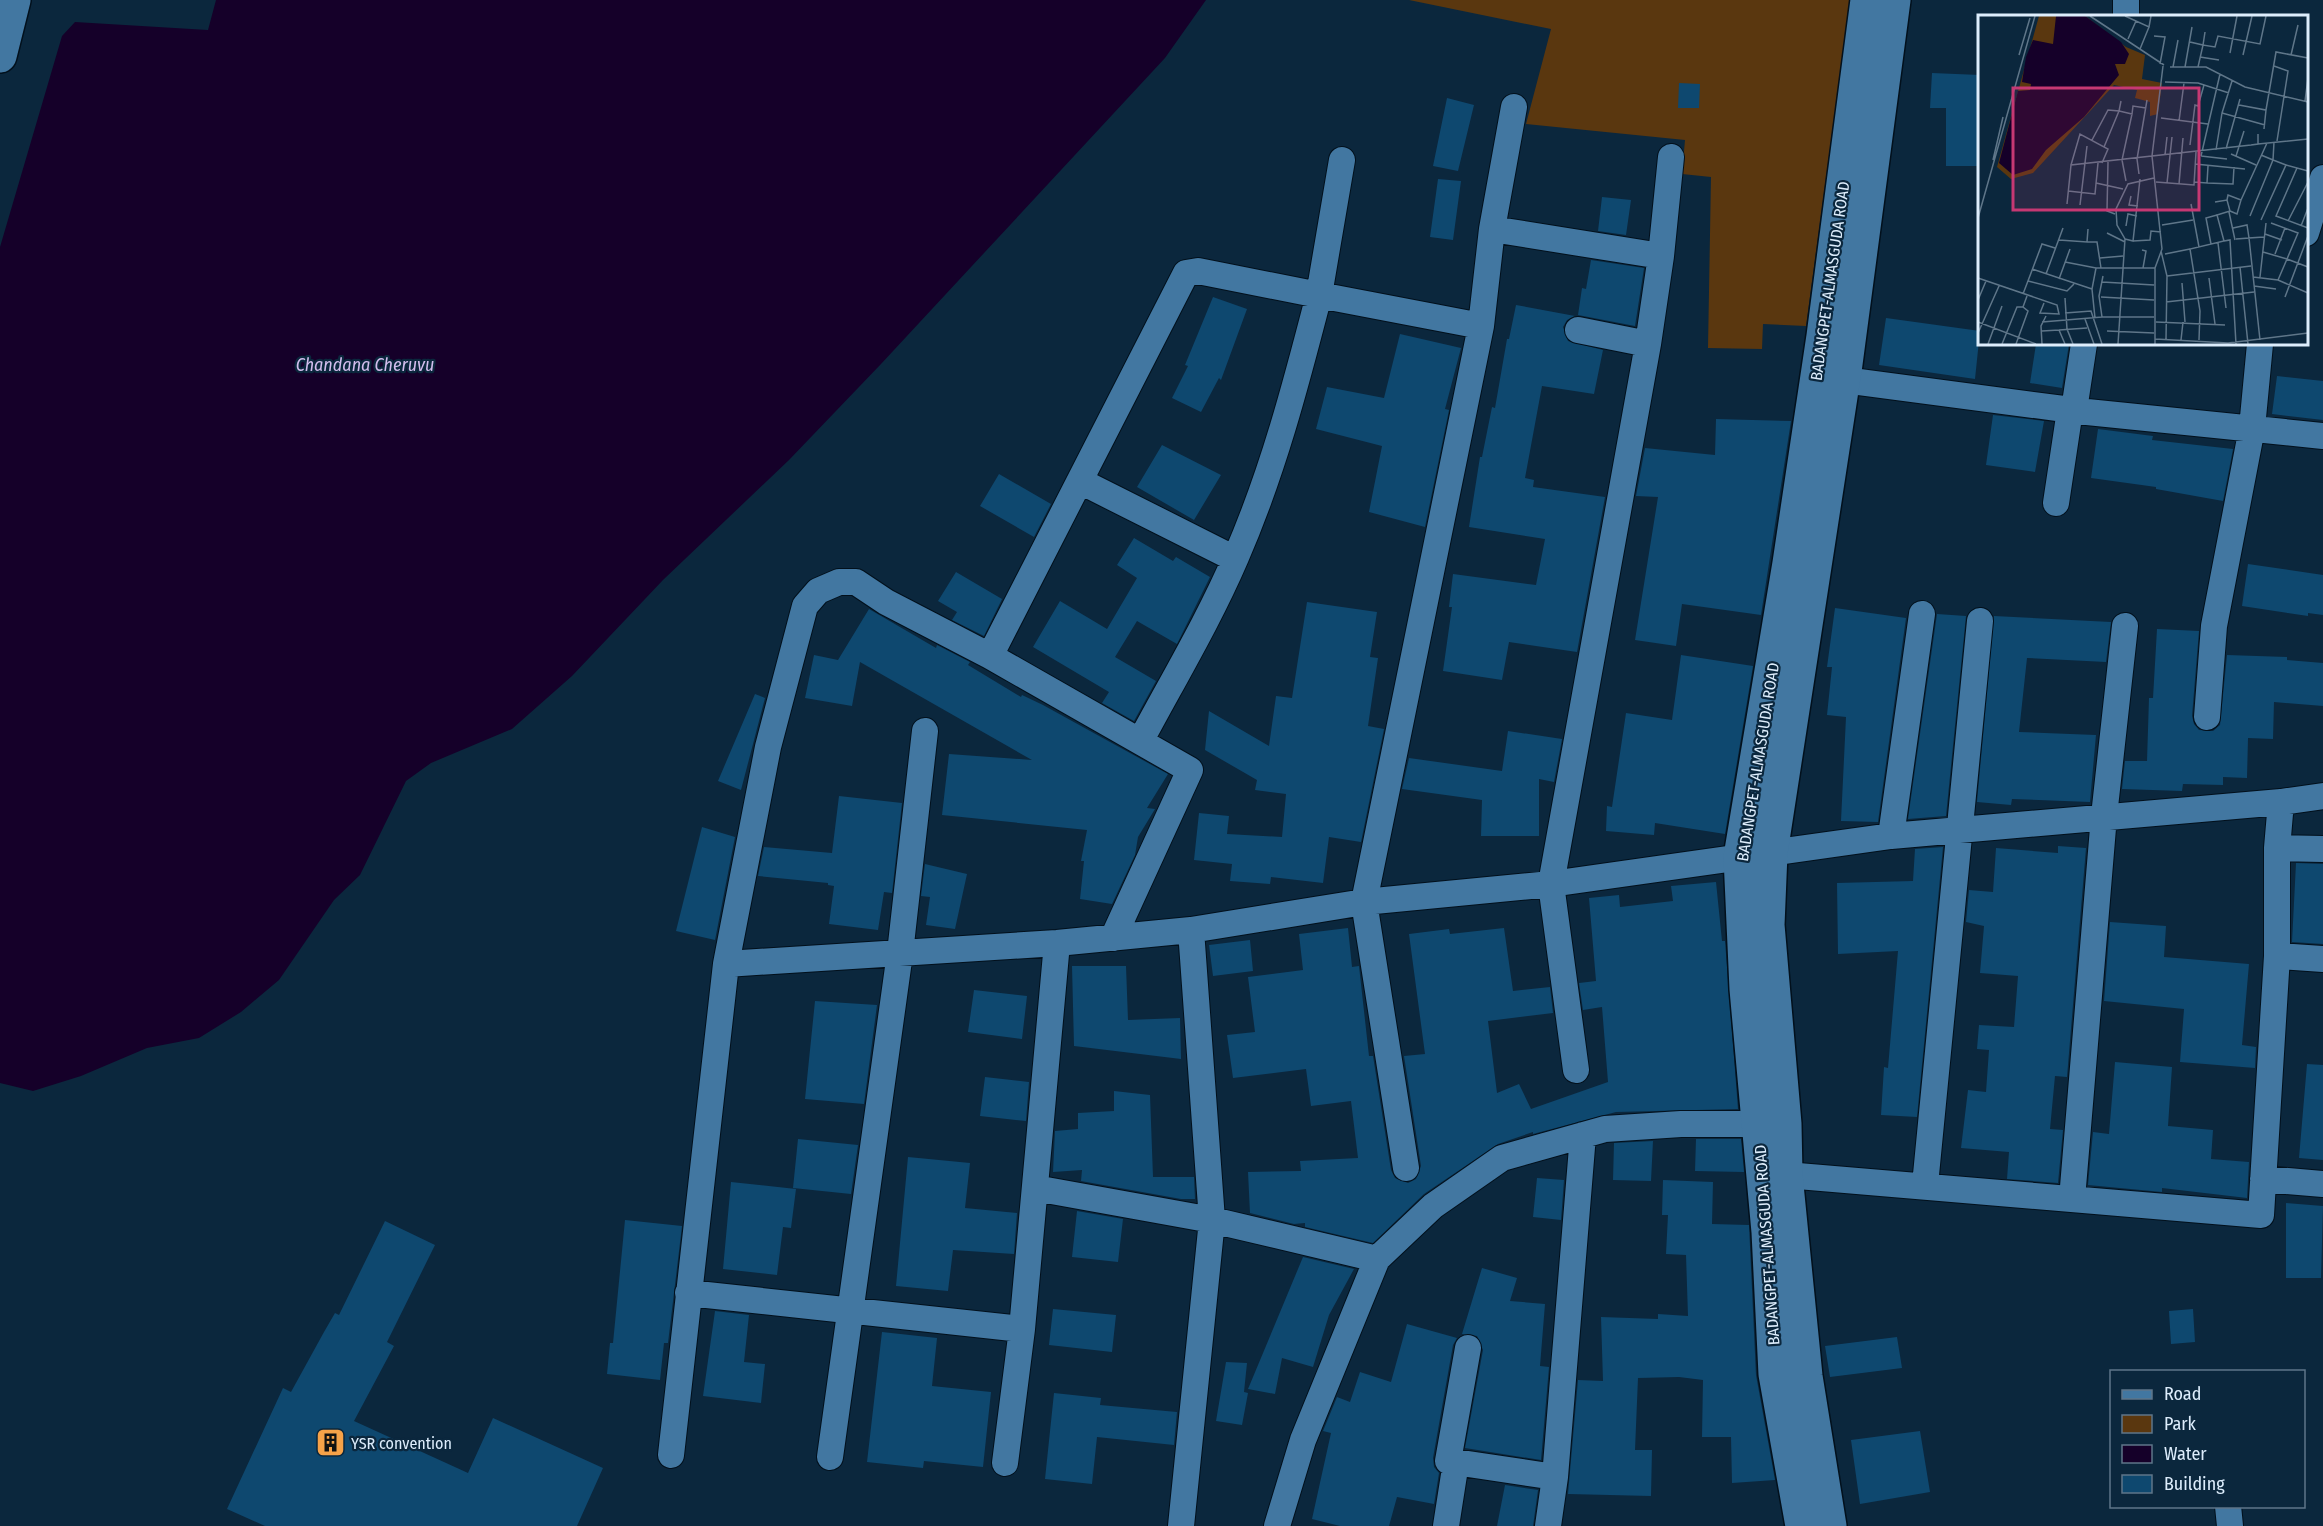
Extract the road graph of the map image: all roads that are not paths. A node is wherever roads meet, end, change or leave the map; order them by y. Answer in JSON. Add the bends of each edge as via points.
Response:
{"nodes":[{"id":1,"x":14,"y":0,"type":"edge"},
{"id":2,"x":1867,"y":0,"type":"edge"},
{"id":3,"x":1894,"y":0,"type":"edge"},
{"id":4,"x":0,"y":56,"type":"edge"},
{"id":5,"x":1514,"y":107,"type":"dead end"},
{"id":6,"x":1671,"y":157,"type":"dead end"},
{"id":7,"x":1342,"y":160,"type":"dead end"},
{"id":8,"x":2323,"y":178,"type":"edge"},
{"id":9,"x":1492,"y":229,"type":"junction"},
{"id":10,"x":2308,"y":230,"type":"edge"},
{"id":11,"x":1661,"y":256,"type":"junction"},
{"id":12,"x":1319,"y":295,"type":"junction"},
{"id":13,"x":1480,"y":326,"type":"junction"},
{"id":14,"x":1578,"y":330,"type":"dead end"},
{"id":15,"x":1648,"y":344,"type":"junction"},
{"id":16,"x":2084,"y":345,"type":"edge"},
{"id":17,"x":2260,"y":345,"type":"edge"},
{"id":18,"x":1844,"y":380,"type":"junction"},
{"id":19,"x":2072,"y":410,"type":"junction"},
{"id":20,"x":2252,"y":428,"type":"junction"},
{"id":21,"x":2323,"y":436,"type":"edge"},
{"id":22,"x":1080,"y":481,"type":"junction"},
{"id":23,"x":2056,"y":502,"type":"dead end"},
{"id":24,"x":1236,"y":559,"type":"junction"},
{"id":25,"x":1922,"y":614,"type":"dead end"},
{"id":26,"x":1980,"y":621,"type":"dead end"},
{"id":27,"x":2125,"y":626,"type":"dead end"},
{"id":28,"x":990,"y":656,"type":"junction"},
{"id":29,"x":2207,"y":717,"type":"dead end"},
{"id":30,"x":925,"y":731,"type":"dead end"},
{"id":31,"x":1141,"y":740,"type":"junction"},
{"id":32,"x":2323,"y":796,"type":"edge"},
{"id":33,"x":2281,"y":802,"type":"junction"},
{"id":34,"x":2104,"y":816,"type":"junction"},
{"id":35,"x":1959,"y":832,"type":"junction"},
{"id":36,"x":1891,"y":836,"type":"junction"},
{"id":37,"x":2277,"y":848,"type":"junction"},
{"id":38,"x":2323,"y":849,"type":"edge"},
{"id":39,"x":1756,"y":855,"type":"junction"},
{"id":40,"x":1551,"y":884,"type":"junction"},
{"id":41,"x":1364,"y":902,"type":"junction"},
{"id":42,"x":1191,"y":930,"type":"junction"},
{"id":43,"x":1113,"y":938,"type":"junction"},
{"id":44,"x":1057,"y":943,"type":"junction"},
{"id":45,"x":900,"y":953,"type":"junction"},
{"id":46,"x":2277,"y":956,"type":"junction"},
{"id":47,"x":2323,"y":960,"type":"edge"},
{"id":48,"x":726,"y":964,"type":"junction"},
{"id":49,"x":1576,"y":1070,"type":"dead end"},
{"id":50,"x":1760,"y":1124,"type":"junction"},
{"id":51,"x":1582,"y":1135,"type":"junction"},
{"id":52,"x":1406,"y":1168,"type":"dead end"},
{"id":53,"x":1786,"y":1174,"type":"junction"},
{"id":54,"x":2263,"y":1179,"type":"junction"},
{"id":55,"x":2323,"y":1184,"type":"edge"},
{"id":56,"x":1925,"y":1185,"type":"junction"},
{"id":57,"x":1035,"y":1188,"type":"junction"},
{"id":58,"x":2072,"y":1199,"type":"junction"},
{"id":59,"x":1212,"y":1220,"type":"junction"},
{"id":60,"x":1377,"y":1259,"type":"junction"},
{"id":61,"x":688,"y":1293,"type":"junction"},
{"id":62,"x":850,"y":1310,"type":"junction"},
{"id":63,"x":1022,"y":1329,"type":"junction"},
{"id":64,"x":1468,"y":1348,"type":"dead end"},
{"id":65,"x":670,"y":1455,"type":"dead end"},
{"id":66,"x":830,"y":1457,"type":"dead end"},
{"id":67,"x":1005,"y":1462,"type":"dead end"},
{"id":68,"x":1456,"y":1462,"type":"junction"},
{"id":69,"x":1554,"y":1477,"type":"junction"},
{"id":70,"x":2228,"y":1508,"type":"edge"},
{"id":71,"x":1182,"y":1526,"type":"edge"},
{"id":72,"x":1277,"y":1526,"type":"edge"},
{"id":73,"x":1446,"y":1526,"type":"edge"},
{"id":74,"x":1548,"y":1526,"type":"edge"},
{"id":75,"x":1802,"y":1526,"type":"edge"},
{"id":76,"x":1830,"y":1526,"type":"edge"},
{"id":77,"x":2230,"y":1526,"type":"edge"}],
"edges":[{"from":1,"to":4,"type":"street"},
{"from":2,"to":39,"type":"street","name":"BADANGPET-ALMASGUDA ROAD","via":[[1790,563]]},
{"from":3,"to":18,"type":"street","name":"BADANGPET-ALMASGUDA ROAD"},
{"from":5,"to":9,"type":"street"},
{"from":6,"to":11,"type":"street"},
{"from":7,"to":12,"type":"street"},
{"from":8,"to":10,"type":"street"},
{"from":9,"to":11,"type":"street"},
{"from":9,"to":13,"type":"street"},
{"from":11,"to":15,"type":"street"},
{"from":12,"to":13,"type":"street"},
{"from":12,"to":22,"type":"street","via":[[1198,271],[1186,273]]},
{"from":12,"to":24,"type":"street","via":[[1288,418]]},
{"from":13,"to":41,"type":"street"},
{"from":14,"to":15,"type":"street"},
{"from":15,"to":40,"type":"street"},
{"from":16,"to":19,"type":"street"},
{"from":17,"to":20,"type":"street"},
{"from":18,"to":19,"type":"street"},
{"from":18,"to":39,"type":"street","name":"BADANGPET-ALMASGUDA ROAD"},
{"from":19,"to":20,"type":"street"},
{"from":19,"to":23,"type":"street"},
{"from":20,"to":21,"type":"street"},
{"from":20,"to":29,"type":"street","via":[[2214,626]]},
{"from":22,"to":24,"type":"street"},
{"from":22,"to":28,"type":"street"},
{"from":24,"to":31,"type":"street"},
{"from":25,"to":36,"type":"street"},
{"from":26,"to":35,"type":"street"},
{"from":27,"to":34,"type":"street"},
{"from":28,"to":31,"type":"street"},
{"from":28,"to":48,"type":"street","via":[[886,602],[856,582],[839,582],[818,591],[805,606],[775,716]]},
{"from":30,"to":45,"type":"street"},
{"from":31,"to":43,"type":"street","via":[[1190,770]]},
{"from":32,"to":33,"type":"street"},
{"from":33,"to":34,"type":"street"},
{"from":33,"to":37,"type":"street"},
{"from":34,"to":35,"type":"street"},
{"from":34,"to":58,"type":"street"},
{"from":35,"to":36,"type":"street"},
{"from":35,"to":56,"type":"street"},
{"from":36,"to":39,"type":"street"},
{"from":37,"to":38,"type":"street"},
{"from":37,"to":46,"type":"street"},
{"from":39,"to":40,"type":"street"},
{"from":39,"to":50,"type":"street","name":"BADANGPET-ALMASGUDA ROAD","via":[[1746,989]]},
{"from":39,"to":53,"type":"street","name":"BADANGPET-ALMASGUDA ROAD","via":[[1768,925]]},
{"from":40,"to":41,"type":"street"},
{"from":40,"to":49,"type":"street"},
{"from":41,"to":42,"type":"street"},
{"from":41,"to":52,"type":"street"},
{"from":42,"to":43,"type":"street"},
{"from":42,"to":59,"type":"street"},
{"from":43,"to":44,"type":"street"},
{"from":44,"to":45,"type":"street"},
{"from":44,"to":57,"type":"street"},
{"from":45,"to":48,"type":"street"},
{"from":45,"to":62,"type":"street"},
{"from":46,"to":47,"type":"street"},
{"from":46,"to":54,"type":"street"},
{"from":48,"to":61,"type":"street"},
{"from":50,"to":51,"type":"street","via":[[1681,1124],[1605,1129]]},
{"from":50,"to":75,"type":"street","name":"BADANGPET-ALMASGUDA ROAD","via":[[1775,1374]]},
{"from":51,"to":60,"type":"street","via":[[1502,1158],[1433,1206]]},
{"from":51,"to":69,"type":"street"},
{"from":53,"to":56,"type":"street"},
{"from":53,"to":76,"type":"street","name":"BADANGPET-ALMASGUDA ROAD","via":[[1806,1376]]},
{"from":54,"to":55,"type":"street"},
{"from":54,"to":58,"type":"street","via":[[2261,1215]]},
{"from":56,"to":58,"type":"street"},
{"from":57,"to":59,"type":"street"},
{"from":57,"to":63,"type":"street"},
{"from":59,"to":60,"type":"street"},
{"from":59,"to":71,"type":"street"},
{"from":60,"to":72,"type":"street","via":[[1303,1440]]},
{"from":61,"to":62,"type":"street"},
{"from":61,"to":65,"type":"street"},
{"from":62,"to":63,"type":"street"},
{"from":62,"to":66,"type":"street"},
{"from":63,"to":67,"type":"street"},
{"from":64,"to":68,"type":"street","via":[[1448,1461]]},
{"from":68,"to":69,"type":"street"},
{"from":68,"to":73,"type":"street"},
{"from":69,"to":74,"type":"street"},
{"from":70,"to":77,"type":"street"}]}
